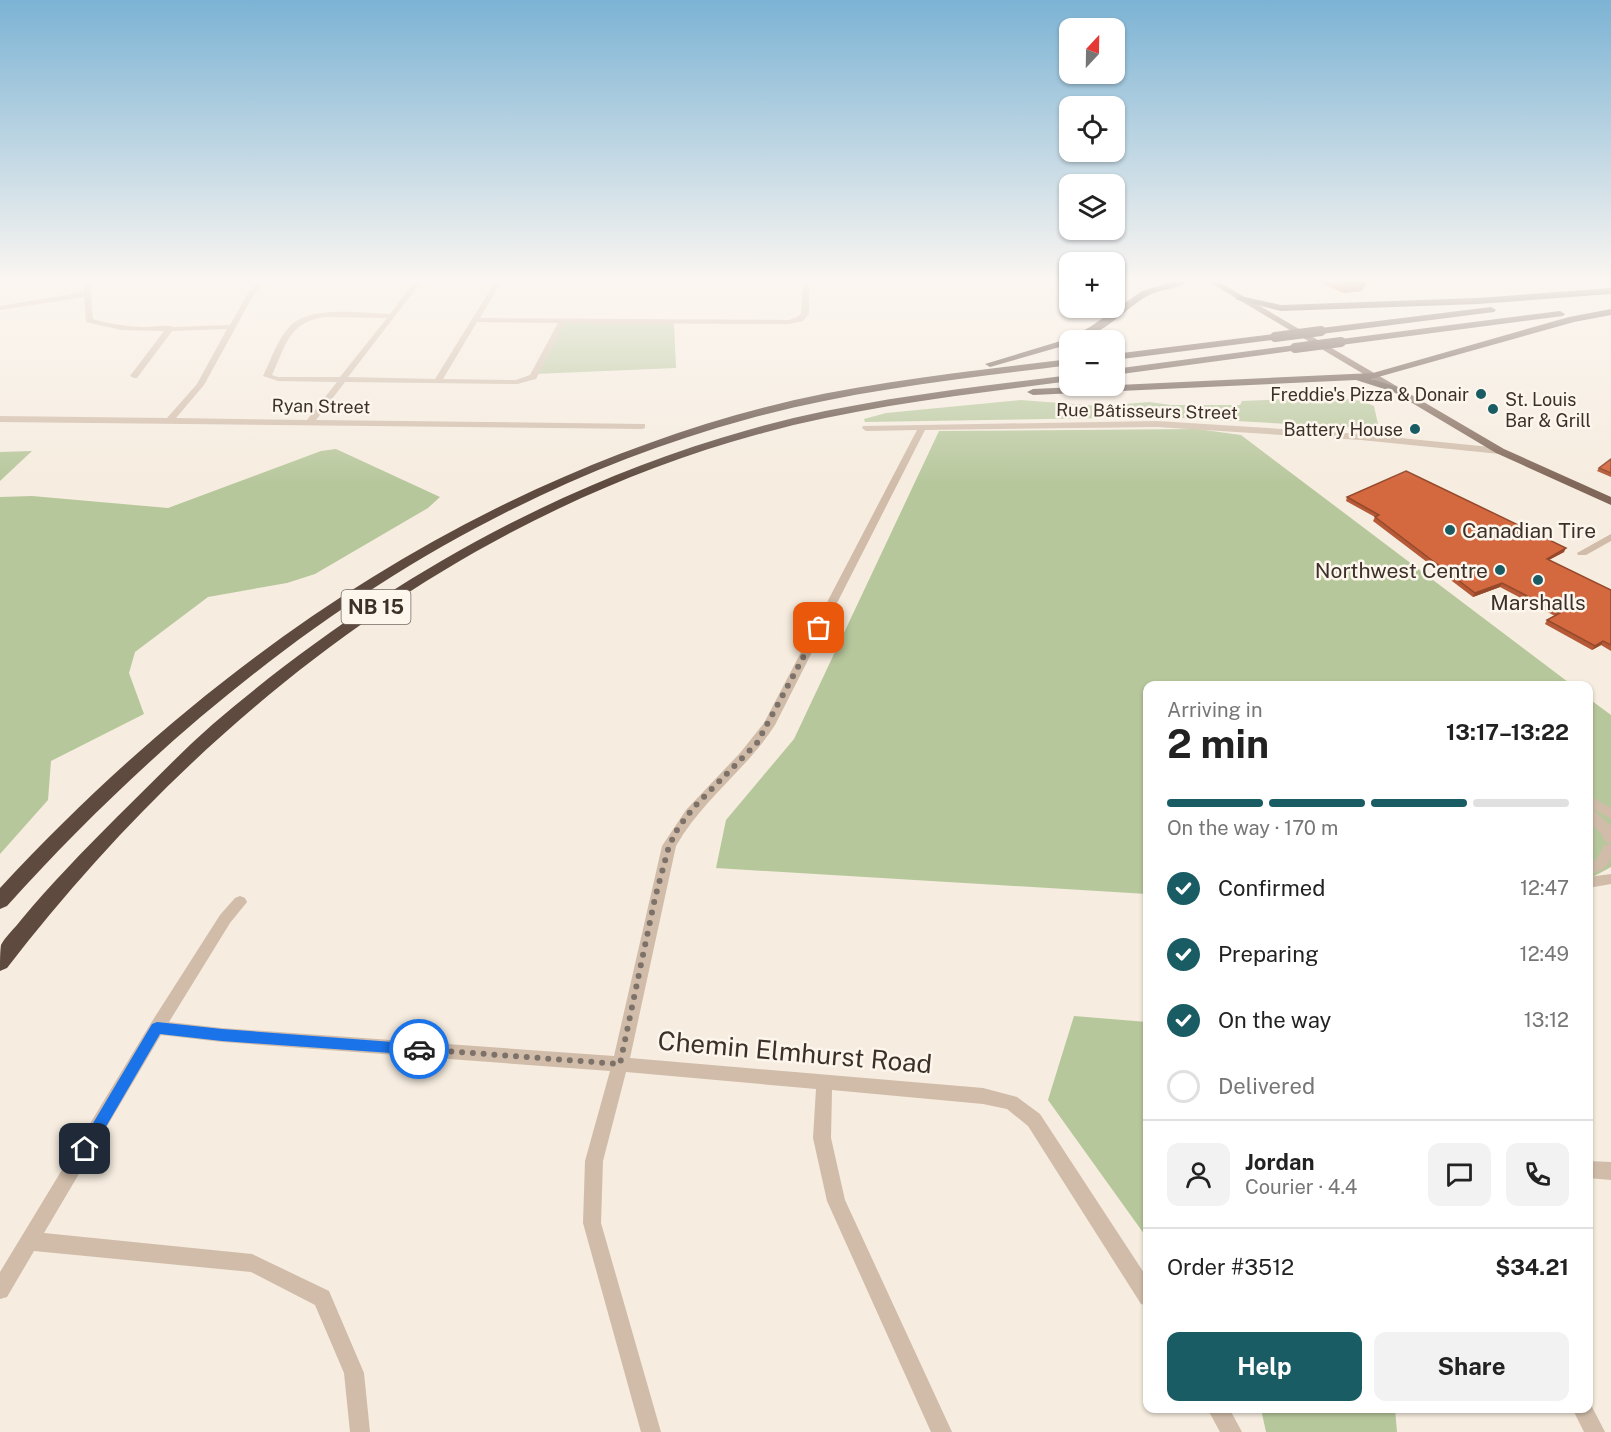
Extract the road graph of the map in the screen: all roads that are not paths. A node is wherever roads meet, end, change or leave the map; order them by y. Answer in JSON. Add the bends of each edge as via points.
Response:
{"nodes":[{"id":1,"x":155,"y":349,"type":"edge"},
{"id":2,"x":221,"y":349,"type":"edge"},
{"id":3,"x":281,"y":349,"type":"edge"},
{"id":4,"x":367,"y":349,"type":"edge"},
{"id":5,"x":457,"y":349,"type":"edge"},
{"id":6,"x":548,"y":349,"type":"edge"},
{"id":7,"x":1043,"y":349,"type":"edge"},
{"id":8,"x":1180,"y":349,"type":"edge"},
{"id":9,"x":1289,"y":349,"type":"edge"},
{"id":10,"x":1327,"y":349,"type":"edge"},
{"id":11,"x":1469,"y":349,"type":"edge"},
{"id":12,"x":1125,"y":356,"type":"edge"},
{"id":13,"x":1059,"y":364,"type":"edge"},
{"id":14,"x":1125,"y":371,"type":"edge"},
{"id":15,"x":134,"y":376,"type":"dead end"},
{"id":16,"x":1374,"y":376,"type":"junction"},
{"id":17,"x":343,"y":380,"type":"junction"},
{"id":18,"x":438,"y":380,"type":"junction"},
{"id":19,"x":1059,"y":380,"type":"edge"},
{"id":20,"x":1270,"y":380,"type":"junction"},
{"id":21,"x":1403,"y":392,"type":"junction"},
{"id":22,"x":821,"y":399,"type":"junction"},
{"id":23,"x":852,"y":408,"type":"junction"},
{"id":24,"x":0,"y":419,"type":"edge"},
{"id":25,"x":169,"y":421,"type":"junction"},
{"id":26,"x":310,"y":422,"type":"junction"},
{"id":27,"x":642,"y":426,"type":"dead end"},
{"id":28,"x":866,"y":428,"type":"dead end"},
{"id":29,"x":922,"y":428,"type":"junction"},
{"id":30,"x":1500,"y":451,"type":"junction"},
{"id":31,"x":1611,"y":500,"type":"edge"},
{"id":32,"x":1611,"y":537,"type":"edge"},
{"id":33,"x":1582,"y":552,"type":"dead end"},
{"id":34,"x":1593,"y":803,"type":"edge"},
{"id":35,"x":1611,"y":814,"type":"edge"},
{"id":36,"x":1593,"y":818,"type":"edge"},
{"id":37,"x":1610,"y":844,"type":"edge"},
{"id":38,"x":1593,"y":868,"type":"edge"},
{"id":39,"x":1611,"y":879,"type":"edge"},
{"id":40,"x":1593,"y":881,"type":"edge"},
{"id":41,"x":0,"y":901,"type":"edge"},
{"id":42,"x":240,"y":902,"type":"dead end"},
{"id":43,"x":0,"y":962,"type":"edge"},
{"id":44,"x":157,"y":1028,"type":"junction"},
{"id":45,"x":620,"y":1064,"type":"junction"},
{"id":46,"x":824,"y":1083,"type":"junction"},
{"id":47,"x":1593,"y":1169,"type":"edge"},
{"id":48,"x":1611,"y":1171,"type":"edge"},
{"id":49,"x":28,"y":1241,"type":"junction"},
{"id":50,"x":1143,"y":1289,"type":"edge"},
{"id":51,"x":0,"y":1290,"type":"edge"},
{"id":52,"x":1220,"y":1413,"type":"edge"},
{"id":53,"x":1585,"y":1413,"type":"edge"},
{"id":54,"x":360,"y":1432,"type":"edge"},
{"id":55,"x":651,"y":1432,"type":"edge"},
{"id":56,"x":942,"y":1432,"type":"edge"},
{"id":57,"x":1232,"y":1432,"type":"edge"},
{"id":58,"x":1595,"y":1432,"type":"edge"}],
"edges":[{"from":1,"to":15,"type":"street"},
{"from":2,"to":25,"type":"street","via":[[200,385]]},
{"from":3,"to":17,"type":"street","via":[[267,376]]},
{"from":4,"to":17,"type":"street"},
{"from":5,"to":18,"type":"street"},
{"from":6,"to":18,"type":"street","via":[[533,377],[517,382]]},
{"from":7,"to":22,"type":"highway","via":[[987,365]]},
{"from":8,"to":12,"type":"highway","bridge":true},
{"from":9,"to":14,"type":"highway","bridge":true},
{"from":10,"to":16,"type":"main road"},
{"from":11,"to":16,"type":"highway"},
{"from":13,"to":22,"type":"highway","number":"NB 15"},
{"from":16,"to":20,"type":"highway"},
{"from":16,"to":21,"type":"main road"},
{"from":17,"to":18,"type":"street"},
{"from":17,"to":26,"type":"street"},
{"from":19,"to":23,"type":"highway","number":"NB 15"},
{"from":20,"to":21,"type":"highway","via":[[1353,378]]},
{"from":20,"to":23,"type":"highway","via":[[962,396]]},
{"from":21,"to":30,"type":"main road"},
{"from":22,"to":41,"type":"highway","number":"NB 15","via":[[701,429],[611,463],[516,503],[384,575],[278,644],[206,701],[48,847]]},
{"from":23,"to":43,"type":"highway","number":"NB 15","via":[[753,432],[613,480],[472,548],[402,590],[332,638],[219,727],[66,880]]},
{"from":24,"to":25,"type":"street","name":"Ryan Street"},
{"from":25,"to":26,"type":"street","name":"Ryan Street"},
{"from":26,"to":27,"type":"street","name":"Ryan Street"},
{"from":28,"to":29,"type":"street","name":"Rue Bâtisseurs Street"},
{"from":29,"to":30,"type":"street","name":"Rue Bâtisseurs Street","via":[[1157,424],[1362,437]]},
{"from":29,"to":45,"type":"street","via":[[769,725],[744,758],[694,807],[669,846]]},
{"from":30,"to":31,"type":"main road"},
{"from":32,"to":33,"type":"street"},
{"from":34,"to":35,"type":"street"},
{"from":36,"to":37,"type":"street","via":[[1606,830]]},
{"from":37,"to":38,"type":"street","via":[[1602,863]]},
{"from":39,"to":40,"type":"street"},
{"from":42,"to":44,"type":"street","via":[[225,919]]},
{"from":44,"to":45,"type":"street","name":"Chemin Elmhurst Road"},
{"from":44,"to":49,"type":"street"},
{"from":45,"to":46,"type":"street","name":"Chemin Elmhurst Road"},
{"from":45,"to":55,"type":"street","via":[[594,1161],[592,1223]]},
{"from":46,"to":50,"type":"street","name":"Chemin Elmhurst Road","via":[[983,1096],[1011,1102],[1034,1120]]},
{"from":46,"to":56,"type":"street","via":[[822,1138],[836,1201]]},
{"from":47,"to":48,"type":"street"},
{"from":49,"to":51,"type":"street"},
{"from":49,"to":54,"type":"street","via":[[252,1263],[322,1298],[354,1373]]},
{"from":52,"to":57,"type":"street"},
{"from":53,"to":58,"type":"street"}]}
